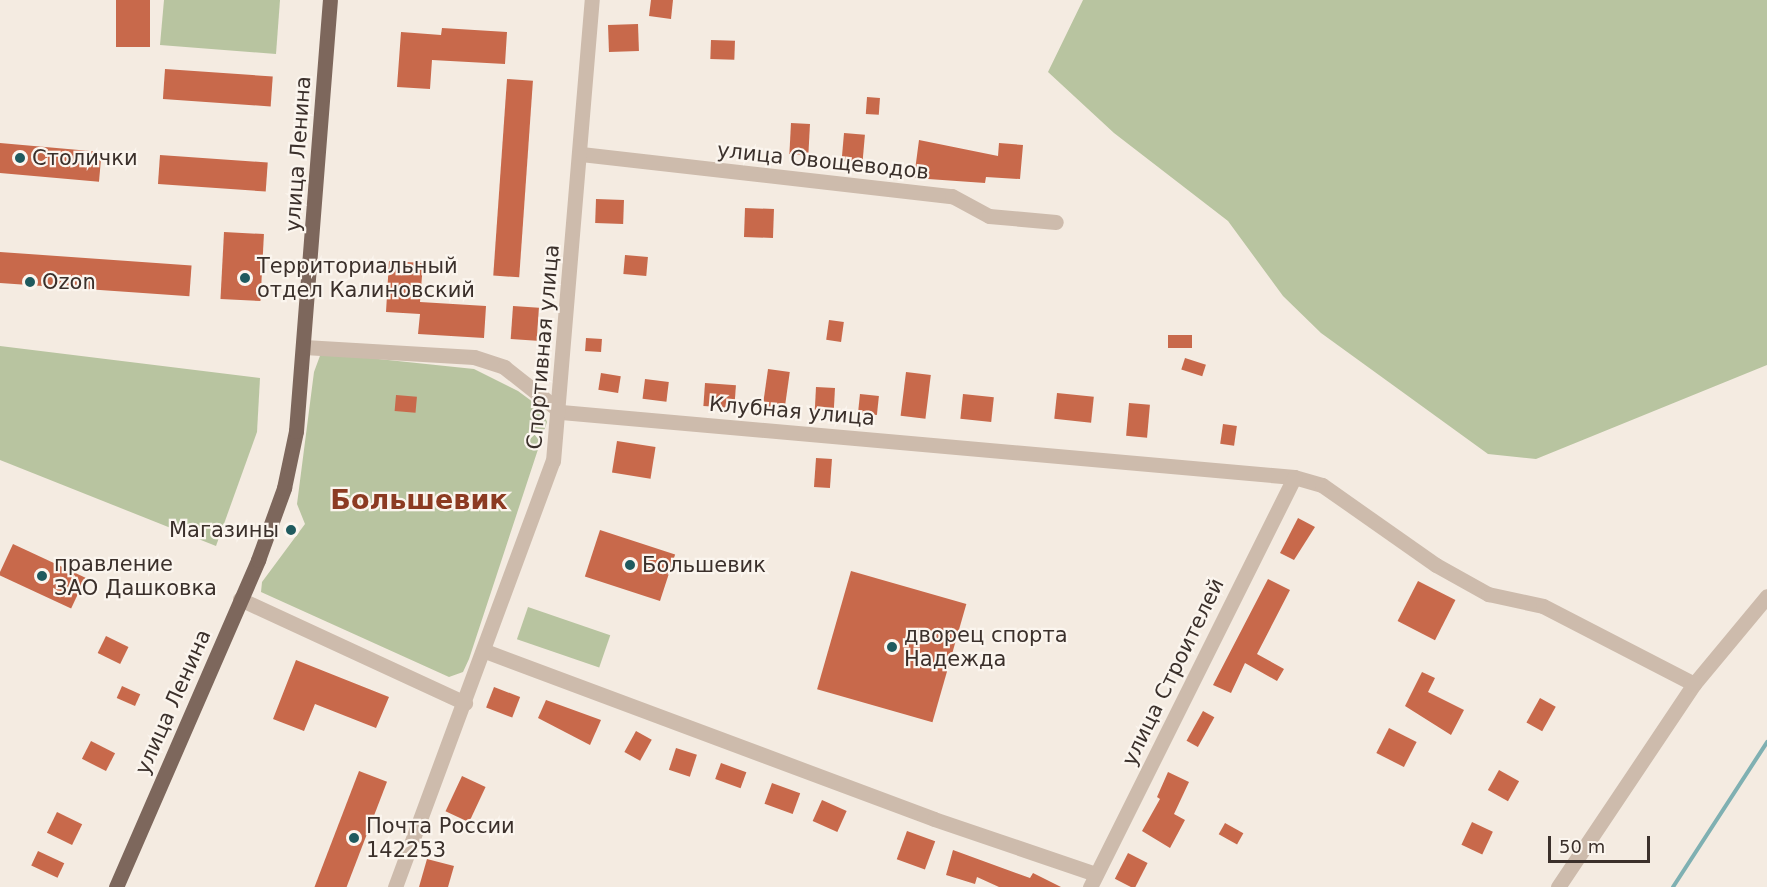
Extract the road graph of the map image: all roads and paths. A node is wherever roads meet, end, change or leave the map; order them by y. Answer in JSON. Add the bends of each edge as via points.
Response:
{"nodes":[{"id":1,"x":330,"y":0,"type":"edge"},
{"id":2,"x":592,"y":0,"type":"edge"},
{"id":3,"x":581,"y":154,"type":"junction"},
{"id":4,"x":1056,"y":222,"type":"dead end"},
{"id":5,"x":304,"y":347,"type":"junction"},
{"id":6,"x":561,"y":412,"type":"junction"},
{"id":7,"x":1294,"y":477,"type":"junction"},
{"id":8,"x":1767,"y":596,"type":"edge"},
{"id":9,"x":240,"y":599,"type":"junction"},
{"id":10,"x":485,"y":651,"type":"junction"},
{"id":11,"x":1694,"y":684,"type":"junction"},
{"id":12,"x":465,"y":703,"type":"junction"},
{"id":13,"x":1093,"y":880,"type":"edge"},
{"id":14,"x":116,"y":887,"type":"edge"},
{"id":15,"x":395,"y":887,"type":"edge"},
{"id":16,"x":1558,"y":887,"type":"edge"}],
"edges":[{"from":1,"to":5,"type":"main road","name":"улица Ленина"},
{"from":2,"to":3,"type":"street","name":"Спортивная улица"},
{"from":3,"to":4,"type":"street","name":"улица Овощеводов","via":[[952,196],[989,216]]},
{"from":3,"to":6,"type":"street","name":"Спортивная улица"},
{"from":5,"to":6,"type":"street","via":[[474,357],[504,367]]},
{"from":5,"to":9,"type":"main road","name":"улица Ленина","via":[[296,431],[284,488]]},
{"from":6,"to":7,"type":"street","name":"Клубная улица"},
{"from":6,"to":10,"type":"street","name":"Спортивная улица","via":[[554,461]]},
{"from":7,"to":11,"type":"street","name":"Клубная улица","via":[[1322,485],[1436,565],[1488,594],[1543,606]]},
{"from":7,"to":13,"type":"street","name":"улица Строителей"},
{"from":8,"to":11,"type":"street"},
{"from":9,"to":12,"type":"street"},
{"from":9,"to":14,"type":"main road","name":"улица Ленина"},
{"from":10,"to":12,"type":"street","name":"Спортивная улица"},
{"from":10,"to":13,"type":"street"},
{"from":11,"to":16,"type":"street"},
{"from":12,"to":15,"type":"street","name":"Спортивная улица"}]}
